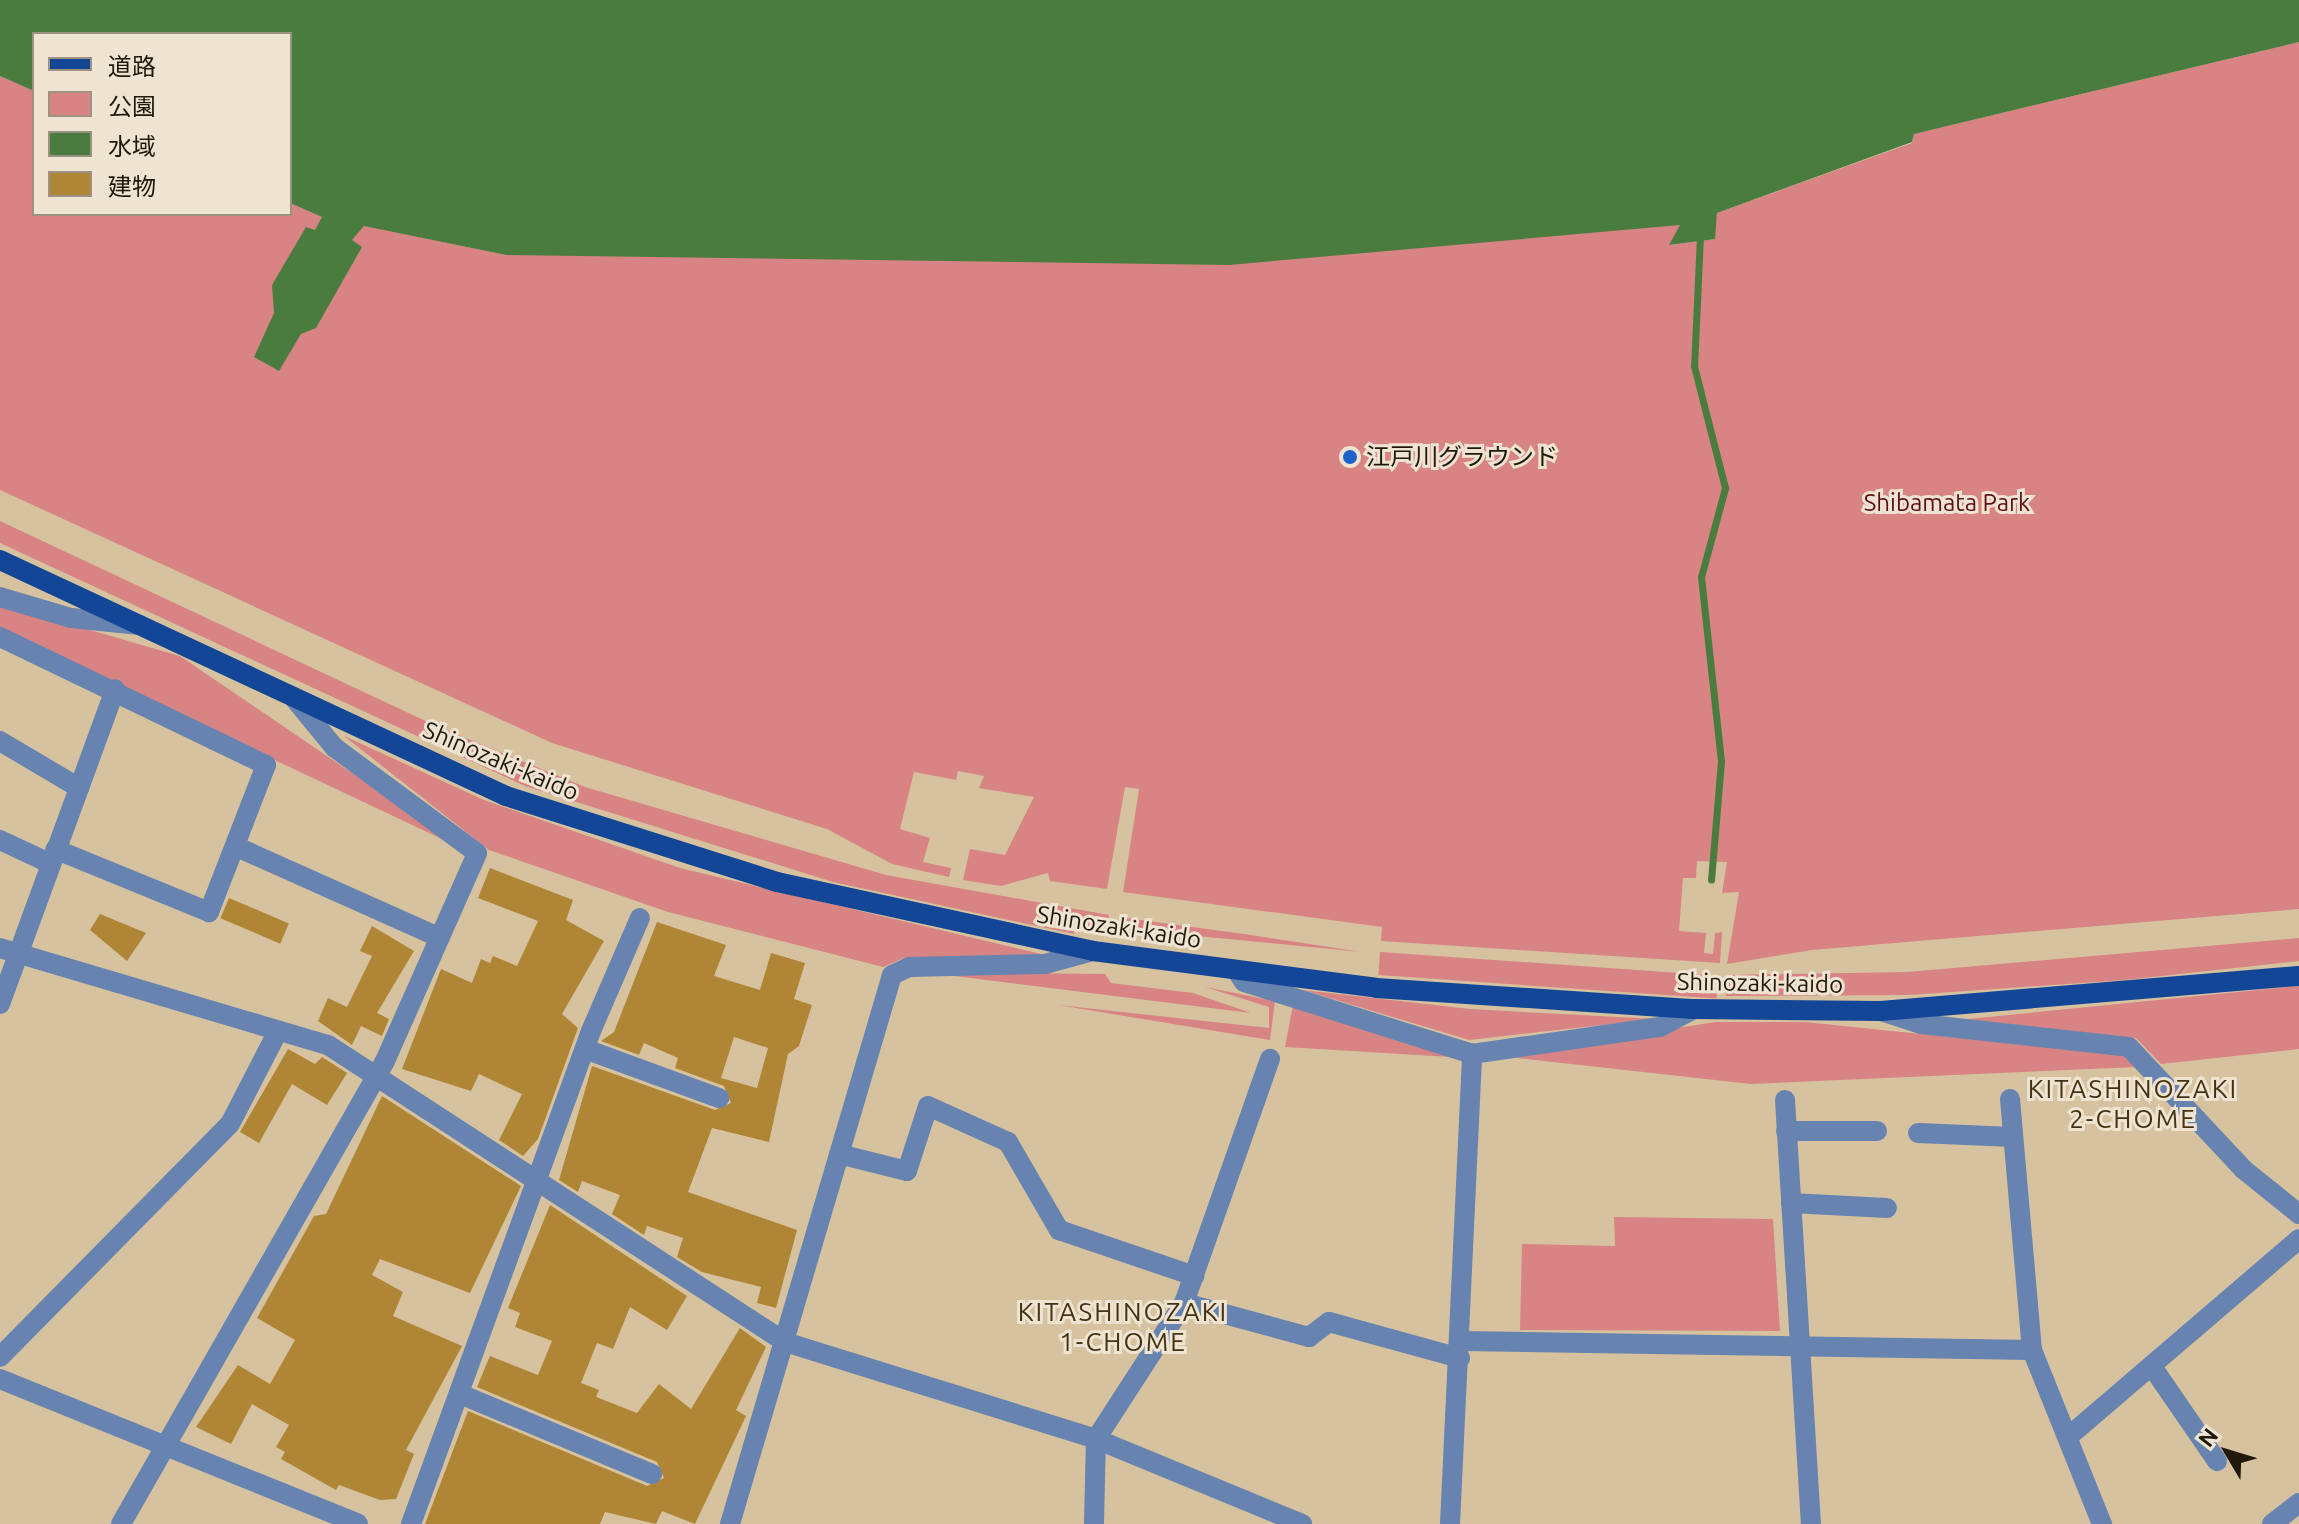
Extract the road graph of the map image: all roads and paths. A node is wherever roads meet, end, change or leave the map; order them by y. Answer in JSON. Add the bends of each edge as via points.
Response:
{"nodes":[{"id":1,"x":0,"y":560,"type":"edge"},
{"id":2,"x":0,"y":597,"type":"edge"},
{"id":3,"x":141,"y":625,"type":"junction"},
{"id":4,"x":0,"y":637,"type":"edge"},
{"id":5,"x":115,"y":689,"type":"junction"},
{"id":6,"x":293,"y":697,"type":"junction"},
{"id":7,"x":0,"y":741,"type":"edge"},
{"id":8,"x":79,"y":788,"type":"junction"},
{"id":9,"x":0,"y":840,"type":"edge"},
{"id":10,"x":237,"y":847,"type":"junction"},
{"id":11,"x":52,"y":856,"type":"junction"},
{"id":12,"x":640,"y":918,"type":"dead end"},
{"id":13,"x":440,"y":938,"type":"junction"},
{"id":14,"x":0,"y":948,"type":"edge"},
{"id":15,"x":1093,"y":951,"type":"junction"},
{"id":16,"x":20,"y":955,"type":"junction"},
{"id":17,"x":1236,"y":970,"type":"junction"},
{"id":18,"x":2299,"y":976,"type":"edge"},
{"id":19,"x":0,"y":1004,"type":"edge"},
{"id":20,"x":1694,"y":1009,"type":"junction"},
{"id":21,"x":1881,"y":1011,"type":"junction"},
{"id":22,"x":278,"y":1031,"type":"junction"},
{"id":23,"x":585,"y":1049,"type":"junction"},
{"id":24,"x":1472,"y":1054,"type":"junction"},
{"id":25,"x":1270,"y":1059,"type":"dead end"},
{"id":26,"x":376,"y":1075,"type":"junction"},
{"id":27,"x":719,"y":1098,"type":"dead end"},
{"id":28,"x":2010,"y":1099,"type":"dead end"},
{"id":29,"x":1785,"y":1100,"type":"dead end"},
{"id":30,"x":1786,"y":1131,"type":"junction"},
{"id":31,"x":1877,"y":1131,"type":"dead end"},
{"id":32,"x":1918,"y":1133,"type":"dead end"},
{"id":33,"x":2013,"y":1137,"type":"junction"},
{"id":34,"x":839,"y":1154,"type":"junction"},
{"id":35,"x":540,"y":1182,"type":"junction"},
{"id":36,"x":1791,"y":1203,"type":"junction"},
{"id":37,"x":1887,"y":1208,"type":"dead end"},
{"id":38,"x":2299,"y":1214,"type":"edge"},
{"id":39,"x":2299,"y":1239,"type":"edge"},
{"id":40,"x":1194,"y":1276,"type":"junction"},
{"id":41,"x":1184,"y":1303,"type":"junction"},
{"id":42,"x":785,"y":1342,"type":"junction"},
{"id":43,"x":1801,"y":1346,"type":"junction"},
{"id":44,"x":1461,"y":1349,"type":"junction"},
{"id":45,"x":2032,"y":1350,"type":"junction"},
{"id":46,"x":0,"y":1357,"type":"edge"},
{"id":47,"x":2153,"y":1368,"type":"junction"},
{"id":48,"x":0,"y":1379,"type":"edge"},
{"id":49,"x":460,"y":1394,"type":"junction"},
{"id":50,"x":2068,"y":1437,"type":"junction"},
{"id":51,"x":1096,"y":1439,"type":"junction"},
{"id":52,"x":166,"y":1446,"type":"junction"},
{"id":53,"x":2217,"y":1461,"type":"dead end"},
{"id":54,"x":652,"y":1474,"type":"dead end"},
{"id":55,"x":2299,"y":1503,"type":"edge"},
{"id":56,"x":121,"y":1524,"type":"edge"},
{"id":57,"x":358,"y":1524,"type":"edge"},
{"id":58,"x":411,"y":1524,"type":"edge"},
{"id":59,"x":730,"y":1524,"type":"edge"},
{"id":60,"x":1094,"y":1524,"type":"edge"},
{"id":61,"x":1302,"y":1524,"type":"edge"},
{"id":62,"x":1450,"y":1524,"type":"edge"},
{"id":63,"x":1811,"y":1524,"type":"edge"},
{"id":64,"x":2102,"y":1524,"type":"edge"},
{"id":65,"x":2272,"y":1524,"type":"edge"}],
"edges":[{"from":1,"to":3,"type":"main road","name":"Shinozaki-kaido"},
{"from":2,"to":3,"type":"street","via":[[71,618]]},
{"from":3,"to":6,"type":"main road","name":"Shinozaki-kaido"},
{"from":4,"to":5,"type":"street"},
{"from":5,"to":8,"type":"street"},
{"from":5,"to":10,"type":"street","via":[[266,765]]},
{"from":6,"to":13,"type":"street","via":[[334,747],[474,846]]},
{"from":6,"to":15,"type":"main road","name":"Shinozaki-kaido","via":[[506,796],[651,846],[777,882]]},
{"from":7,"to":8,"type":"street"},
{"from":8,"to":11,"type":"street"},
{"from":9,"to":11,"type":"street"},
{"from":10,"to":11,"type":"street","via":[[209,912]]},
{"from":10,"to":13,"type":"street"},
{"from":11,"to":16,"type":"street"},
{"from":12,"to":23,"type":"street"},
{"from":13,"to":26,"type":"street"},
{"from":14,"to":16,"type":"street"},
{"from":15,"to":17,"type":"main road","name":"Shinozaki-kaido"},
{"from":15,"to":34,"type":"street","via":[[1045,964],[909,967],[892,975]]},
{"from":16,"to":19,"type":"street"},
{"from":16,"to":22,"type":"street"},
{"from":17,"to":20,"type":"main road","name":"Shinozaki-kaido"},
{"from":17,"to":24,"type":"street","via":[[1244,982]]},
{"from":18,"to":21,"type":"main road","name":"Shinozaki-kaido"},
{"from":20,"to":21,"type":"main road","name":"Shinozaki-kaido"},
{"from":20,"to":24,"type":"street","via":[[1660,1027]]},
{"from":21,"to":38,"type":"street","via":[[1921,1024],[2129,1047],[2243,1169]]},
{"from":22,"to":26,"type":"street","via":[[328,1045]]},
{"from":22,"to":46,"type":"street","via":[[230,1124]]},
{"from":23,"to":27,"type":"street"},
{"from":23,"to":35,"type":"street"},
{"from":24,"to":44,"type":"street"},
{"from":25,"to":40,"type":"street"},
{"from":26,"to":35,"type":"street"},
{"from":26,"to":52,"type":"street"},
{"from":28,"to":33,"type":"street"},
{"from":29,"to":30,"type":"street"},
{"from":30,"to":31,"type":"street"},
{"from":30,"to":36,"type":"street"},
{"from":32,"to":33,"type":"street"},
{"from":33,"to":45,"type":"street"},
{"from":34,"to":40,"type":"street","via":[[907,1171],[928,1106],[1008,1142],[1059,1230]]},
{"from":34,"to":42,"type":"street"},
{"from":35,"to":42,"type":"street"},
{"from":35,"to":49,"type":"street"},
{"from":36,"to":37,"type":"street"},
{"from":36,"to":43,"type":"street"},
{"from":39,"to":47,"type":"street"},
{"from":40,"to":41,"type":"street"},
{"from":41,"to":44,"type":"street","via":[[1309,1337],[1329,1322]]},
{"from":41,"to":51,"type":"street"},
{"from":42,"to":51,"type":"street"},
{"from":42,"to":59,"type":"street"},
{"from":43,"to":44,"type":"street"},
{"from":43,"to":45,"type":"street"},
{"from":43,"to":63,"type":"street"},
{"from":44,"to":62,"type":"street"},
{"from":45,"to":50,"type":"street"},
{"from":47,"to":50,"type":"street"},
{"from":47,"to":53,"type":"street"},
{"from":48,"to":52,"type":"street"},
{"from":49,"to":54,"type":"street"},
{"from":49,"to":58,"type":"street"},
{"from":50,"to":64,"type":"street"},
{"from":51,"to":60,"type":"street"},
{"from":51,"to":61,"type":"street"},
{"from":52,"to":56,"type":"street"},
{"from":52,"to":57,"type":"street"},
{"from":55,"to":65,"type":"street"}]}
